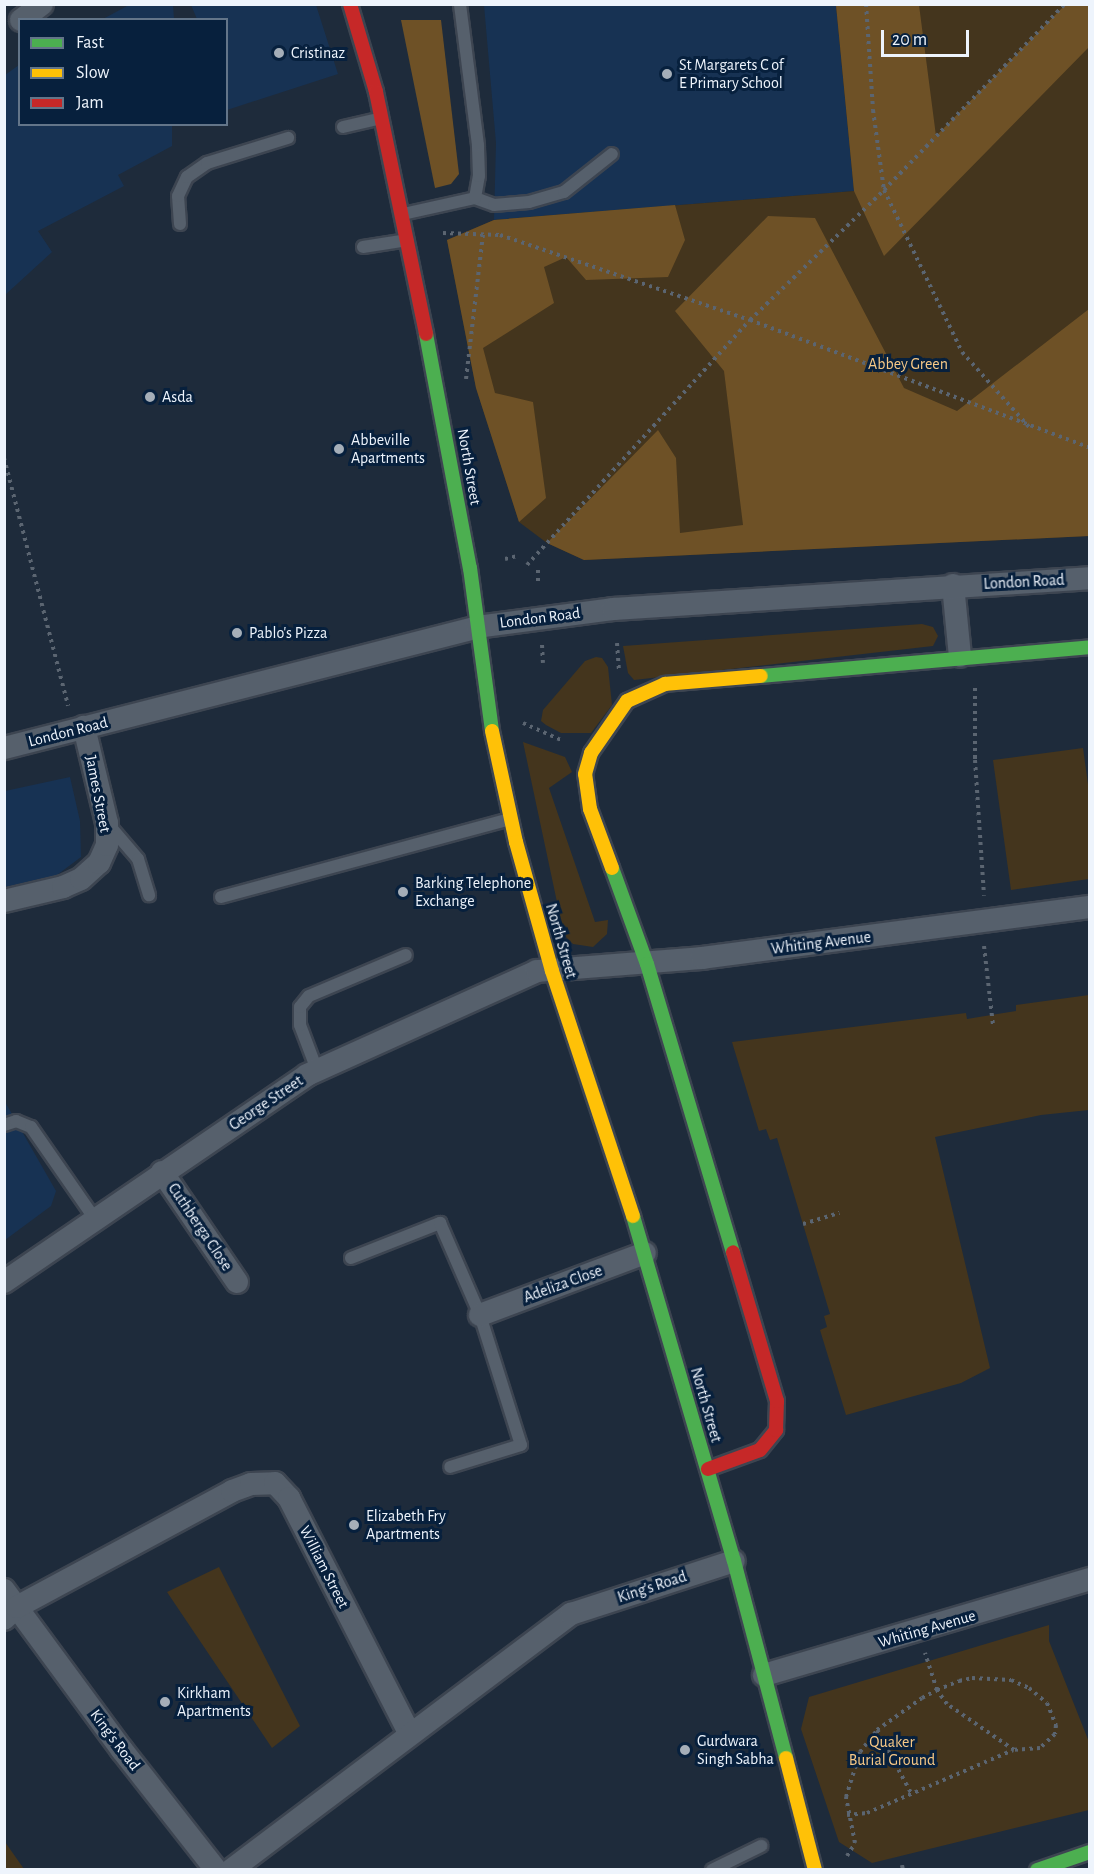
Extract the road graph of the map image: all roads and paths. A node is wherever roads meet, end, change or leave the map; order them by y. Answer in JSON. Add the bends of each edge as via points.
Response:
{"nodes":[{"id":1,"x":42,"y":4,"type":"edge"},
{"id":2,"x":350,"y":4,"type":"edge"},
{"id":3,"x":460,"y":4,"type":"edge"},
{"id":4,"x":866,"y":4,"type":"edge"},
{"id":5,"x":1065,"y":4,"type":"edge"},
{"id":6,"x":23,"y":18,"type":"edge"},
{"id":7,"x":18,"y":22,"type":"edge"},
{"id":8,"x":4,"y":32,"type":"edge"},
{"id":9,"x":382,"y":118,"type":"junction"},
{"id":10,"x":343,"y":127,"type":"dead end"},
{"id":11,"x":288,"y":138,"type":"dead end"},
{"id":12,"x":612,"y":154,"type":"dead end"},
{"id":13,"x":884,"y":190,"type":"junction"},
{"id":14,"x":475,"y":198,"type":"junction"},
{"id":15,"x":403,"y":214,"type":"junction"},
{"id":16,"x":180,"y":224,"type":"dead end"},
{"id":17,"x":443,"y":233,"type":"dead end"},
{"id":18,"x":483,"y":234,"type":"junction"},
{"id":19,"x":408,"y":240,"type":"junction"},
{"id":20,"x":363,"y":247,"type":"dead end"},
{"id":21,"x":750,"y":320,"type":"junction"},
{"id":22,"x":465,"y":380,"type":"dead end"},
{"id":23,"x":1029,"y":428,"type":"junction"},
{"id":24,"x":1089,"y":448,"type":"edge"},
{"id":25,"x":4,"y":458,"type":"edge"},
{"id":26,"x":517,"y":556,"type":"dead end"},
{"id":27,"x":505,"y":560,"type":"dead end"},
{"id":28,"x":528,"y":565,"type":"dead end"},
{"id":29,"x":538,"y":570,"type":"dead end"},
{"id":30,"x":1089,"y":578,"type":"edge"},
{"id":31,"x":538,"y":581,"type":"dead end"},
{"id":32,"x":953,"y":585,"type":"junction"},
{"id":33,"x":477,"y":627,"type":"junction"},
{"id":34,"x":542,"y":644,"type":"dead end"},
{"id":35,"x":1089,"y":647,"type":"edge"},
{"id":36,"x":960,"y":656,"type":"junction"},
{"id":37,"x":543,"y":663,"type":"dead end"},
{"id":38,"x":520,"y":722,"type":"dead end"},
{"id":39,"x":79,"y":729,"type":"junction"},
{"id":40,"x":4,"y":748,"type":"edge"},
{"id":41,"x":591,"y":753,"type":"junction"},
{"id":42,"x":511,"y":819,"type":"junction"},
{"id":43,"x":107,"y":823,"type":"junction"},
{"id":44,"x":149,"y":895,"type":"dead end"},
{"id":45,"x":221,"y":897,"type":"dead end"},
{"id":46,"x":4,"y":901,"type":"edge"},
{"id":47,"x":1089,"y":907,"type":"edge"},
{"id":48,"x":1010,"y":918,"type":"junction"},
{"id":49,"x":993,"y":945,"type":"dead end"},
{"id":50,"x":406,"y":955,"type":"dead end"},
{"id":51,"x":647,"y":964,"type":"junction"},
{"id":52,"x":552,"y":971,"type":"junction"},
{"id":53,"x":993,"y":1025,"type":"dead end"},
{"id":54,"x":317,"y":1070,"type":"junction"},
{"id":55,"x":4,"y":1125,"type":"edge"},
{"id":56,"x":162,"y":1172,"type":"junction"},
{"id":57,"x":839,"y":1213,"type":"dead end"},
{"id":58,"x":95,"y":1219,"type":"junction"},
{"id":59,"x":803,"y":1224,"type":"dead end"},
{"id":60,"x":645,"y":1253,"type":"junction"},
{"id":61,"x":351,"y":1258,"type":"dead end"},
{"id":62,"x":4,"y":1282,"type":"edge"},
{"id":63,"x":237,"y":1282,"type":"dead end"},
{"id":64,"x":480,"y":1315,"type":"junction"},
{"id":65,"x":450,"y":1467,"type":"dead end"},
{"id":66,"x":708,"y":1469,"type":"junction"},
{"id":67,"x":734,"y":1561,"type":"junction"},
{"id":68,"x":1089,"y":1579,"type":"edge"},
{"id":69,"x":9,"y":1605,"type":"edge"},
{"id":70,"x":918,"y":1633,"type":"junction"},
{"id":71,"x":764,"y":1675,"type":"junction"},
{"id":72,"x":937,"y":1690,"type":"junction"},
{"id":73,"x":877,"y":1730,"type":"junction"},
{"id":74,"x":410,"y":1732,"type":"junction"},
{"id":75,"x":1014,"y":1750,"type":"junction"},
{"id":76,"x":911,"y":1793,"type":"junction"},
{"id":77,"x":847,"y":1815,"type":"junction"},
{"id":78,"x":761,"y":1846,"type":"dead end"},
{"id":79,"x":1089,"y":1852,"type":"edge"},
{"id":80,"x":847,"y":1856,"type":"dead end"},
{"id":81,"x":216,"y":1869,"type":"edge"},
{"id":82,"x":231,"y":1869,"type":"edge"},
{"id":83,"x":712,"y":1869,"type":"edge"},
{"id":84,"x":814,"y":1869,"type":"edge"},
{"id":85,"x":1037,"y":1869,"type":"edge"}],
"edges":[{"from":1,"to":6,"type":"street"},
{"from":2,"to":9,"type":"street","name":"North Street"},
{"from":3,"to":14,"type":"lane","via":[[478,145],[480,176]]},
{"from":4,"to":13,"type":"path","via":[[873,110]]},
{"from":5,"to":13,"type":"path"},
{"from":7,"to":8,"type":"street"},
{"from":9,"to":10,"type":"lane"},
{"from":9,"to":15,"type":"street","name":"North Street"},
{"from":11,"to":16,"type":"lane","via":[[207,163],[188,177],[178,196]]},
{"from":12,"to":14,"type":"lane","via":[[564,192],[529,202],[495,205]]},
{"from":13,"to":21,"type":"path"},
{"from":13,"to":23,"type":"path","via":[[962,352]]},
{"from":14,"to":15,"type":"lane"},
{"from":15,"to":19,"type":"street","name":"North Street"},
{"from":17,"to":18,"type":"path"},
{"from":18,"to":21,"type":"path","via":[[500,235]]},
{"from":18,"to":22,"type":"path","via":[[470,373]]},
{"from":19,"to":20,"type":"lane"},
{"from":19,"to":33,"type":"street","name":"North Street","via":[[461,517]]},
{"from":21,"to":23,"type":"path"},
{"from":21,"to":28,"type":"path"},
{"from":23,"to":24,"type":"path"},
{"from":25,"to":39,"type":"path"},
{"from":26,"to":27,"type":"path"},
{"from":29,"to":31,"type":"path"},
{"from":30,"to":32,"type":"street","name":"London Road"},
{"from":32,"to":33,"type":"street","name":"London Road","via":[[612,609]]},
{"from":32,"to":36,"type":"street"},
{"from":33,"to":39,"type":"street","name":"London Road"},
{"from":33,"to":42,"type":"street","name":"North Street","via":[[487,707]]},
{"from":34,"to":37,"type":"path"},
{"from":35,"to":36,"type":"street"},
{"from":36,"to":41,"type":"street","via":[[665,684],[627,700]]},
{"from":36,"to":48,"type":"path","via":[[975,679],[975,760],[984,898],[1006,897]]},
{"from":38,"to":41,"type":"path"},
{"from":39,"to":40,"type":"street","name":"London Road"},
{"from":39,"to":43,"type":"street","name":"James Street"},
{"from":41,"to":51,"type":"street","via":[[585,774],[590,809]]},
{"from":42,"to":45,"type":"lane"},
{"from":42,"to":52,"type":"street","name":"North Street"},
{"from":43,"to":44,"type":"lane","via":[[138,859]]},
{"from":43,"to":46,"type":"street","name":"James Street","via":[[107,845],[99,863],[81,879]]},
{"from":47,"to":48,"type":"street","name":"Whiting Avenue"},
{"from":48,"to":51,"type":"street","name":"Whiting Avenue"},
{"from":49,"to":53,"type":"path","via":[[983,946]]},
{"from":50,"to":54,"type":"lane","via":[[309,996],[300,1007],[300,1025]]},
{"from":51,"to":52,"type":"street","name":"Whiting Avenue"},
{"from":51,"to":66,"type":"street","via":[[777,1401],[776,1430],[760,1450]]},
{"from":52,"to":54,"type":"street","name":"George Street","via":[[537,972]]},
{"from":52,"to":60,"type":"street","name":"North Street"},
{"from":54,"to":56,"type":"street","name":"George Street"},
{"from":55,"to":58,"type":"lane","via":[[16,1121],[31,1127]]},
{"from":56,"to":58,"type":"street","name":"George Street"},
{"from":56,"to":63,"type":"street","name":"Cuthberga Close"},
{"from":57,"to":59,"type":"path"},
{"from":58,"to":62,"type":"street","name":"George Street"},
{"from":60,"to":64,"type":"street","name":"Adeliza Close"},
{"from":60,"to":66,"type":"street","name":"North Street"},
{"from":61,"to":64,"type":"lane","via":[[440,1223]]},
{"from":64,"to":65,"type":"lane","via":[[521,1445]]},
{"from":66,"to":67,"type":"street","name":"North Street"},
{"from":67,"to":71,"type":"street","name":"North Street"},
{"from":67,"to":74,"type":"street","name":"King's Road","via":[[571,1614]]},
{"from":68,"to":70,"type":"street","name":"Whiting Avenue"},
{"from":69,"to":74,"type":"street","name":"William Street","via":[[231,1491],[251,1484],[275,1483],[289,1498]]},
{"from":69,"to":81,"type":"street","name":"King's Road"},
{"from":70,"to":71,"type":"street","name":"Whiting Avenue"},
{"from":70,"to":72,"type":"path"},
{"from":71,"to":84,"type":"street","name":"North Street"},
{"from":72,"to":73,"type":"path"},
{"from":72,"to":75,"type":"path","via":[[947,1704]]},
{"from":72,"to":75,"type":"path","via":[[972,1678],[1000,1678],[1029,1688],[1047,1702],[1056,1725],[1055,1734],[1040,1748]]},
{"from":73,"to":76,"type":"path"},
{"from":73,"to":77,"type":"path","via":[[860,1752],[850,1778]]},
{"from":74,"to":82,"type":"street"},
{"from":75,"to":76,"type":"path"},
{"from":76,"to":77,"type":"path","via":[[867,1813]]},
{"from":77,"to":80,"type":"path","via":[[855,1843]]},
{"from":78,"to":83,"type":"lane"},
{"from":79,"to":85,"type":"street"}]}
